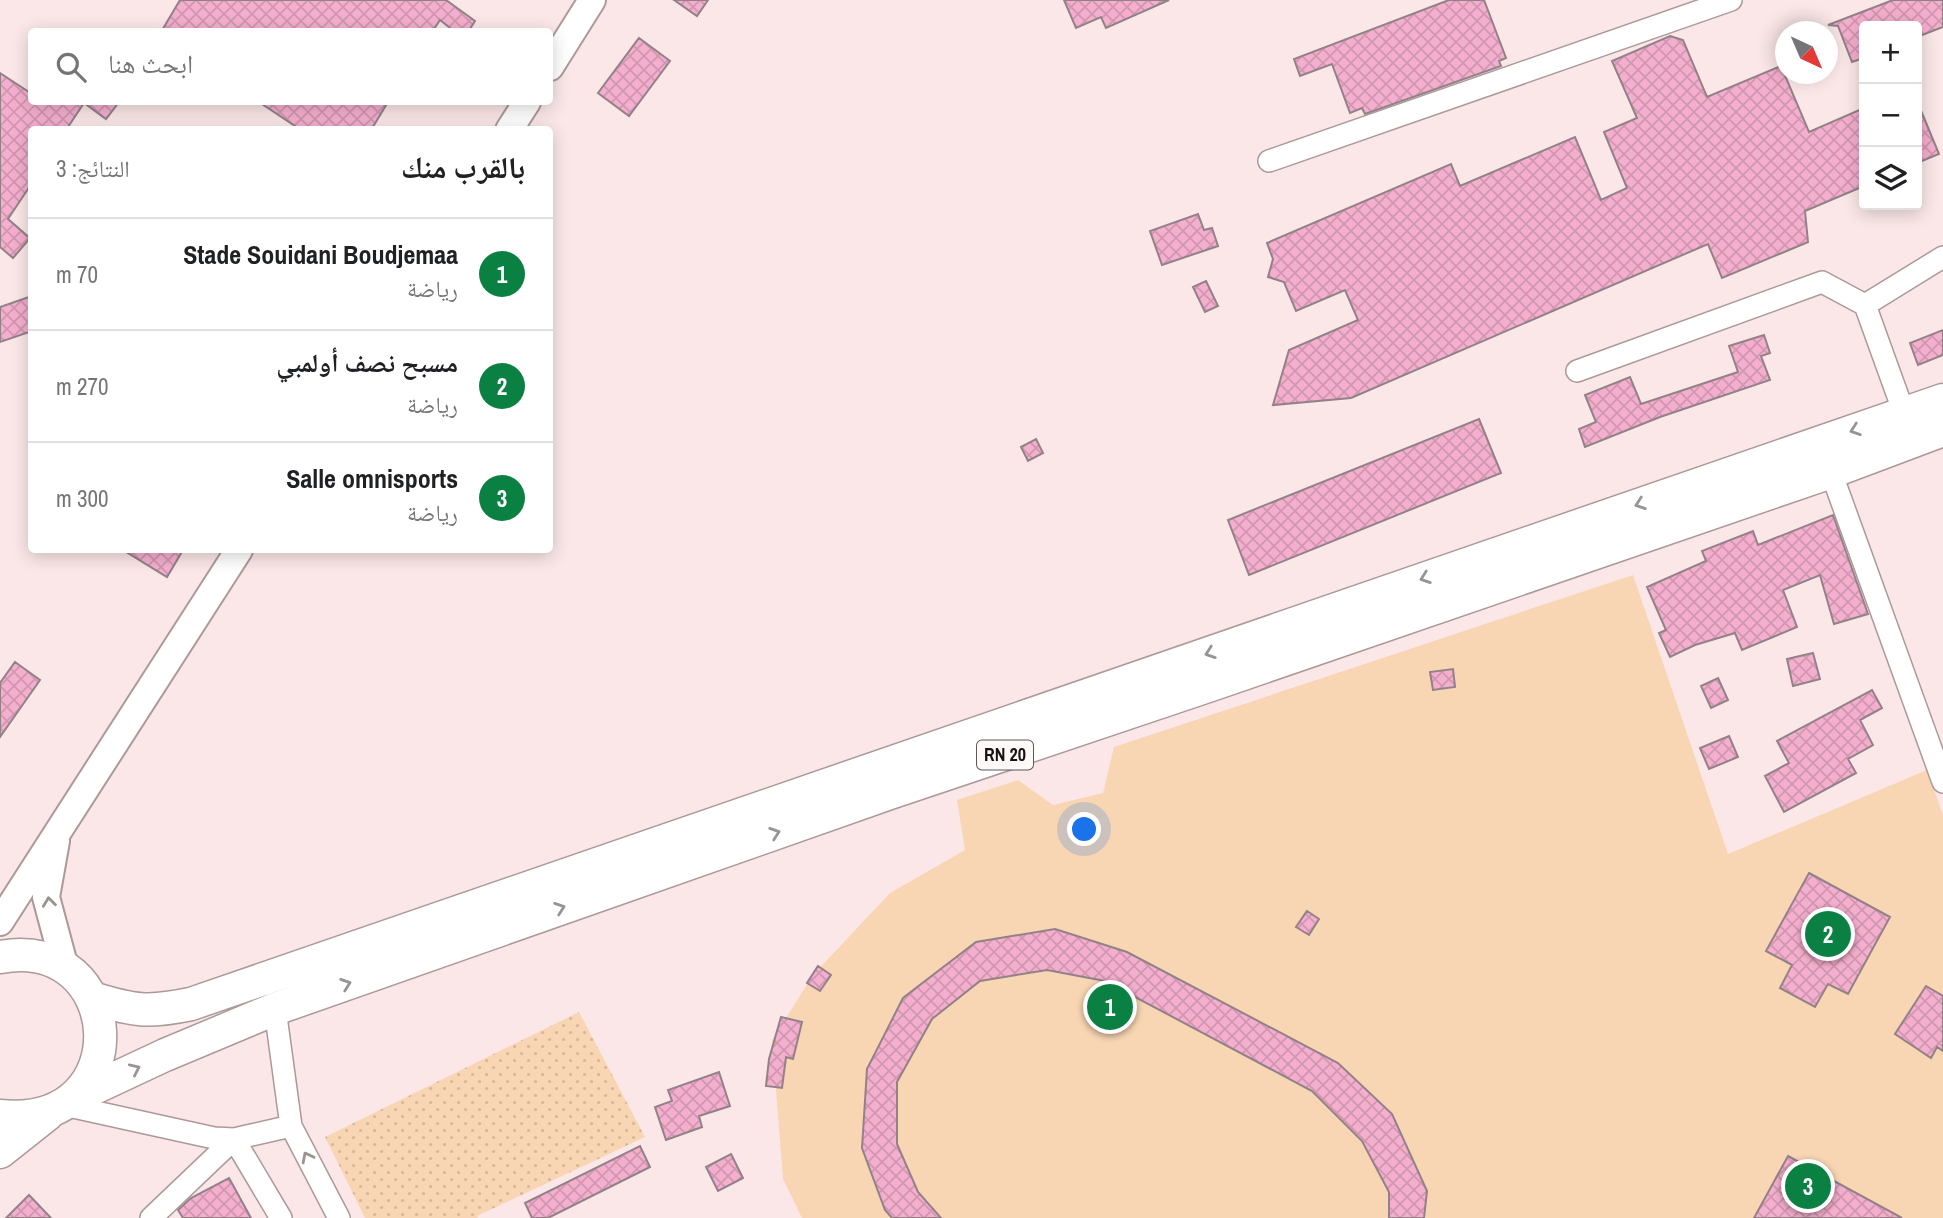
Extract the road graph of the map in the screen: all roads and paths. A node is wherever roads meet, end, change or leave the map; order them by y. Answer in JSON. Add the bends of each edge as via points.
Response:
{"nodes":[{"id":1,"x":592,"y":0,"type":"edge"},
{"id":2,"x":1731,"y":0,"type":"edge"},
{"id":3,"x":553,"y":62,"type":"edge"},
{"id":4,"x":525,"y":105,"type":"edge"},
{"id":5,"x":512,"y":126,"type":"edge"},
{"id":6,"x":1269,"y":161,"type":"dead end"},
{"id":7,"x":1943,"y":257,"type":"edge"},
{"id":8,"x":1865,"y":304,"type":"junction"},
{"id":9,"x":1577,"y":371,"type":"dead end"},
{"id":10,"x":1943,"y":400,"type":"edge"},
{"id":11,"x":1905,"y":413,"type":"junction"},
{"id":12,"x":1943,"y":430,"type":"edge"},
{"id":13,"x":1831,"y":472,"type":"junction"},
{"id":14,"x":237,"y":553,"type":"edge"},
{"id":15,"x":1943,"y":782,"type":"edge"},
{"id":16,"x":58,"y":829,"type":"junction"},
{"id":17,"x":0,"y":922,"type":"edge"},
{"id":18,"x":0,"y":957,"type":"edge"},
{"id":19,"x":65,"y":968,"type":"junction"},
{"id":20,"x":92,"y":998,"type":"junction"},
{"id":21,"x":275,"y":1009,"type":"junction"},
{"id":22,"x":62,"y":1105,"type":"junction"},
{"id":23,"x":0,"y":1116,"type":"edge"},
{"id":24,"x":291,"y":1126,"type":"junction"},
{"id":25,"x":234,"y":1139,"type":"junction"},
{"id":26,"x":0,"y":1152,"type":"edge"},
{"id":27,"x":151,"y":1218,"type":"edge"},
{"id":28,"x":281,"y":1218,"type":"edge"},
{"id":29,"x":339,"y":1218,"type":"edge"}],
"edges":[{"from":1,"to":3,"type":"main road"},
{"from":2,"to":6,"type":"street"},
{"from":4,"to":5,"type":"main road"},
{"from":7,"to":8,"type":"street"},
{"from":8,"to":9,"type":"street","via":[[1822,282]]},
{"from":8,"to":11,"type":"street"},
{"from":10,"to":11,"type":"highway","number":"RN 20"},
{"from":11,"to":20,"type":"highway","number":"RN 20","one_way":true,"via":[[191,1004],[155,1011]]},
{"from":12,"to":13,"type":"highway","number":"RN 20"},
{"from":13,"to":15,"type":"street"},
{"from":21,"to":13,"type":"highway","number":"RN 20","one_way":true},
{"from":14,"to":16,"type":"main road"},
{"from":16,"to":17,"type":"main road"},
{"from":19,"to":16,"type":"main road","one_way":true,"via":[[46,897]]},
{"from":18,"to":19,"type":"highway","via":[[42,957]]},
{"from":19,"to":20,"type":"highway"},
{"from":20,"to":22,"type":"highway","via":[[101,1024],[100,1051],[90,1077]]},
{"from":22,"to":21,"type":"highway","number":"RN 20","one_way":true},
{"from":21,"to":24,"type":"street"},
{"from":22,"to":23,"type":"highway","via":[[23,1118]]},
{"from":22,"to":25,"type":"street"},
{"from":22,"to":26,"type":"highway","number":"RN 20"},
{"from":24,"to":25,"type":"street"},
{"from":29,"to":24,"type":"street","one_way":true},
{"from":25,"to":27,"type":"street"},
{"from":25,"to":28,"type":"street"}]}
